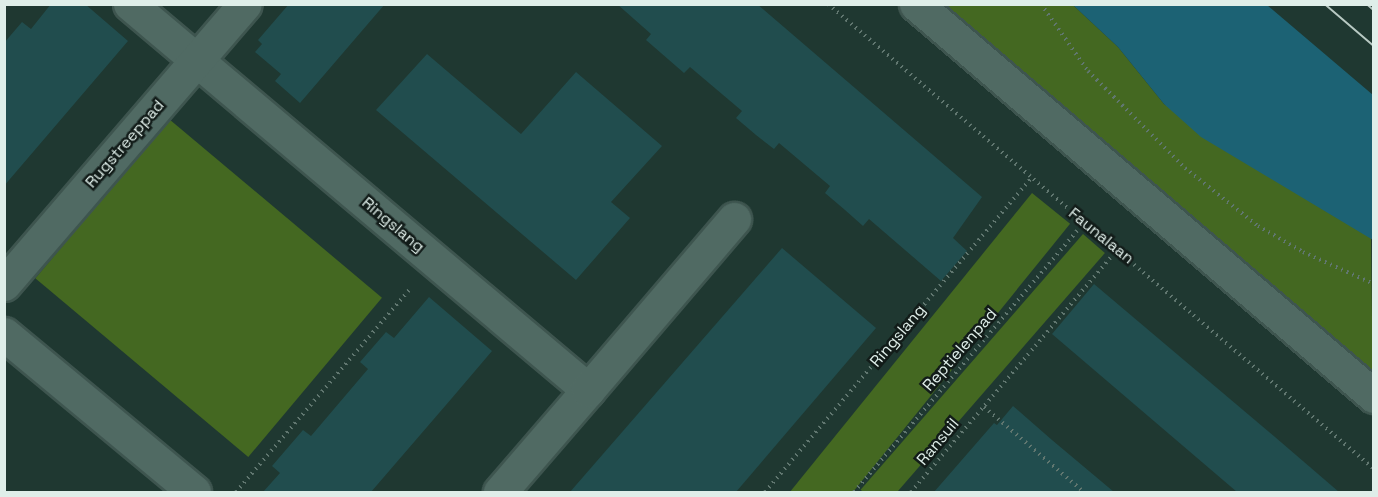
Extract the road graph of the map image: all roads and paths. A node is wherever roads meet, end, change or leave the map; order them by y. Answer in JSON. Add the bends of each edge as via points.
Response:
{"nodes":[{"id":1,"x":130,"y":4,"type":"edge"},
{"id":2,"x":245,"y":4,"type":"edge"},
{"id":3,"x":828,"y":4,"type":"edge"},
{"id":4,"x":916,"y":4,"type":"edge"},
{"id":5,"x":1041,"y":4,"type":"edge"},
{"id":6,"x":196,"y":61,"type":"junction"},
{"id":7,"x":1031,"y":179,"type":"junction"},
{"id":8,"x":734,"y":219,"type":"dead end"},
{"id":9,"x":1085,"y":222,"type":"junction"},
{"id":10,"x":1118,"y":249,"type":"junction"},
{"id":11,"x":435,"y":260,"type":"junction"},
{"id":12,"x":4,"y":284,"type":"edge"},
{"id":13,"x":1374,"y":284,"type":"edge"},
{"id":14,"x":4,"y":334,"type":"edge"},
{"id":15,"x":588,"y":390,"type":"junction"},
{"id":16,"x":1374,"y":396,"type":"edge"},
{"id":17,"x":984,"y":407,"type":"junction"},
{"id":18,"x":1374,"y":469,"type":"edge"},
{"id":19,"x":194,"y":492,"type":"edge"},
{"id":20,"x":236,"y":492,"type":"edge"},
{"id":21,"x":500,"y":492,"type":"edge"},
{"id":22,"x":765,"y":492,"type":"edge"},
{"id":23,"x":854,"y":492,"type":"edge"},
{"id":24,"x":911,"y":492,"type":"edge"},
{"id":25,"x":1084,"y":492,"type":"edge"}],
"edges":[{"from":1,"to":6,"type":"street","name":"Ringslang"},
{"from":2,"to":6,"type":"street","name":"Rugstreeppad"},
{"from":3,"to":7,"type":"path","name":"Faunalaan"},
{"from":4,"to":16,"type":"street"},
{"from":5,"to":13,"type":"path","via":[[1088,71],[1185,168],[1258,226],[1303,252]]},
{"from":6,"to":11,"type":"street","name":"Ringslang"},
{"from":6,"to":12,"type":"street","name":"Rugstreeppad"},
{"from":7,"to":9,"type":"path","name":"Faunalaan"},
{"from":7,"to":22,"type":"path","name":"Ringslang"},
{"from":8,"to":15,"type":"street"},
{"from":9,"to":10,"type":"path","name":"Faunalaan"},
{"from":9,"to":23,"type":"path","name":"Reptielenpad"},
{"from":10,"to":17,"type":"path","name":"Ransuil"},
{"from":10,"to":18,"type":"path","name":"Faunalaan"},
{"from":11,"to":15,"type":"street","name":"Ringslang"},
{"from":11,"to":20,"type":"path"},
{"from":14,"to":19,"type":"street"},
{"from":15,"to":21,"type":"street"},
{"from":17,"to":24,"type":"path","name":"Ransuil"},
{"from":17,"to":25,"type":"path"}]}
